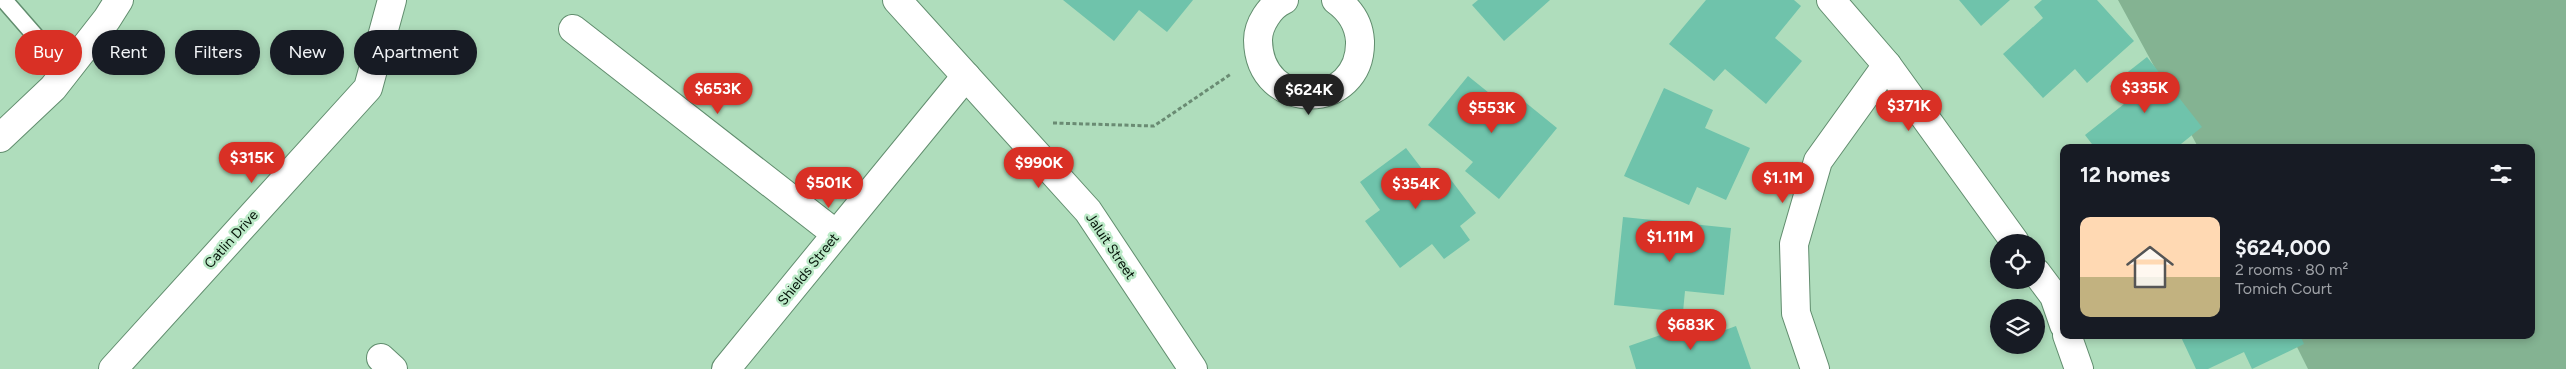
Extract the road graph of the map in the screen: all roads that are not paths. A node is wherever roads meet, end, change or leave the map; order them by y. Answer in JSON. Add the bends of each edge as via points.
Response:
{"nodes":[{"id":1,"x":4,"y":0,"type":"edge"},
{"id":2,"x":119,"y":0,"type":"edge"},
{"id":3,"x":392,"y":0,"type":"edge"},
{"id":4,"x":897,"y":0,"type":"edge"},
{"id":5,"x":1284,"y":0,"type":"edge"},
{"id":6,"x":1336,"y":0,"type":"edge"},
{"id":7,"x":1831,"y":0,"type":"edge"},
{"id":8,"x":573,"y":29,"type":"dead end"},
{"id":9,"x":30,"y":30,"type":"edge"},
{"id":10,"x":82,"y":51,"type":"edge"},
{"id":11,"x":1887,"y":66,"type":"junction"},
{"id":12,"x":63,"y":75,"type":"edge"},
{"id":13,"x":966,"y":76,"type":"junction"},
{"id":14,"x":0,"y":138,"type":"edge"},
{"id":15,"x":836,"y":234,"type":"junction"},
{"id":16,"x":2009,"y":234,"type":"edge"},
{"id":17,"x":2045,"y":284,"type":"edge"},
{"id":18,"x":2060,"y":313,"type":"edge"},
{"id":19,"x":2068,"y":339,"type":"edge"},
{"id":20,"x":113,"y":369,"type":"edge"},
{"id":21,"x":726,"y":369,"type":"edge"},
{"id":22,"x":1193,"y":369,"type":"edge"},
{"id":23,"x":1815,"y":369,"type":"edge"},
{"id":24,"x":2079,"y":369,"type":"edge"}],
"edges":[{"from":1,"to":9,"type":"lane"},
{"from":2,"to":10,"type":"street"},
{"from":3,"to":20,"type":"street","name":"Catlin Drive","via":[[368,88]]},
{"from":4,"to":13,"type":"street","name":"Jaluit Street"},
{"from":5,"to":6,"type":"street","via":[[1266,16],[1258,35],[1258,55],[1267,74],[1281,88],[1300,95],[1320,95],[1339,86],[1353,72],[1360,53],[1360,33],[1352,14]]},
{"from":7,"to":11,"type":"street"},
{"from":8,"to":15,"type":"street"},
{"from":11,"to":16,"type":"street"},
{"from":11,"to":23,"type":"street","via":[[1818,161],[1794,244],[1796,313]]},
{"from":12,"to":14,"type":"street"},
{"from":13,"to":15,"type":"street","name":"Shields Street"},
{"from":13,"to":22,"type":"street","name":"Jaluit Street","via":[[1088,211]]},
{"from":15,"to":21,"type":"street","name":"Shields Street"},
{"from":17,"to":18,"type":"street","via":[[2054,296]]},
{"from":19,"to":24,"type":"street"}]}
